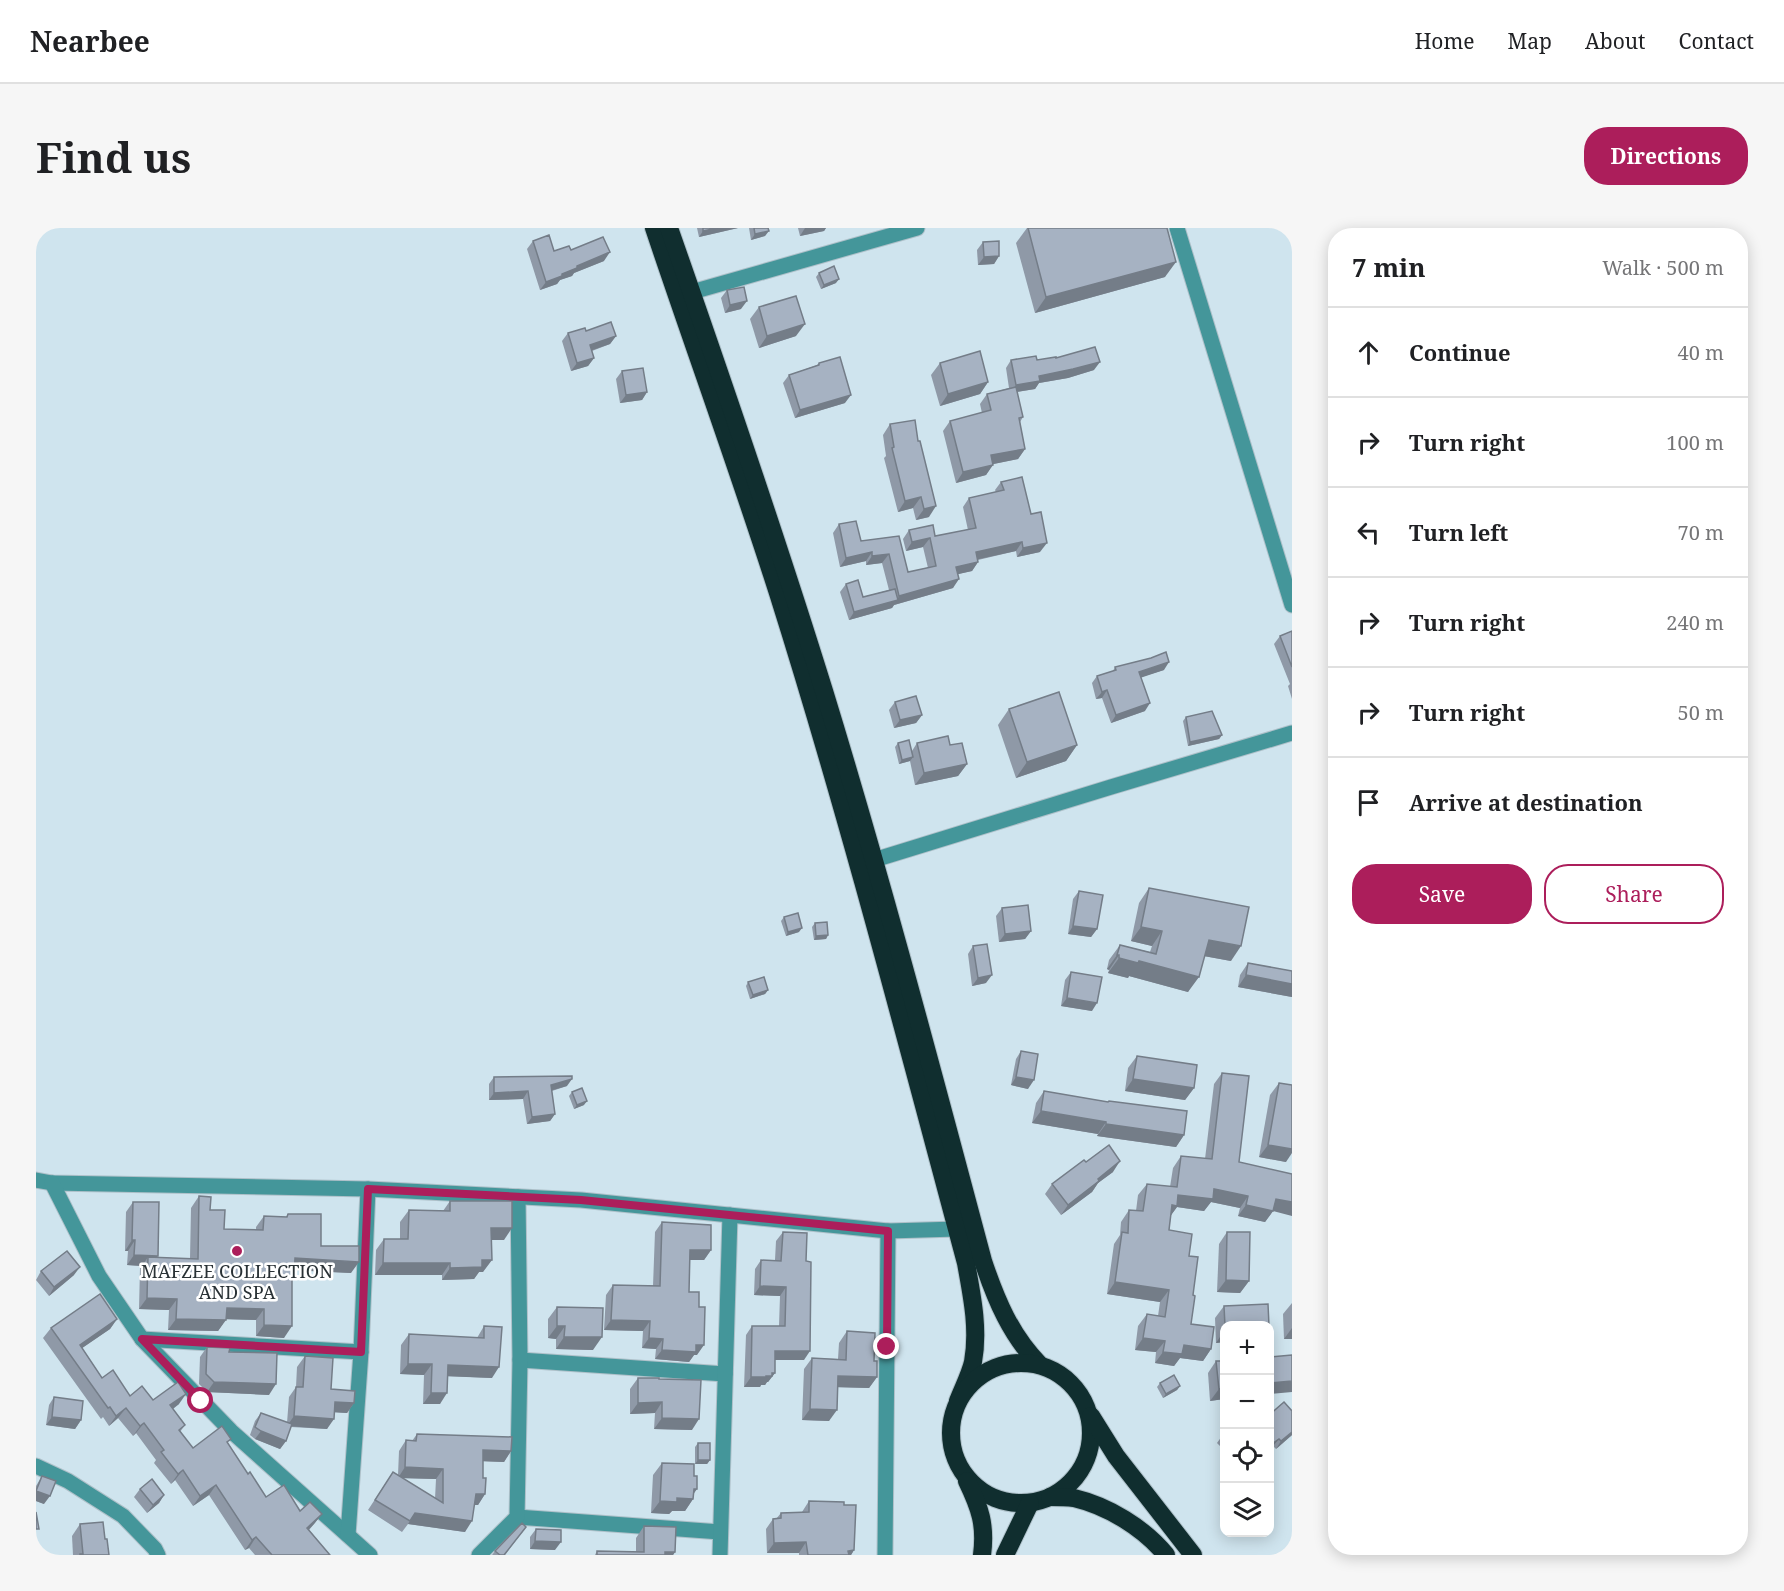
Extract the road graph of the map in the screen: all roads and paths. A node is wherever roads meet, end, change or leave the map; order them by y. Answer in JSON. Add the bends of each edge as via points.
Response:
{"nodes":[{"id":1,"x":654,"y":228,"type":"edge"},
{"id":2,"x":669,"y":228,"type":"edge"},
{"id":3,"x":917,"y":228,"type":"edge"},
{"id":4,"x":1178,"y":228,"type":"edge"},
{"id":5,"x":692,"y":292,"type":"junction"},
{"id":6,"x":1292,"y":605,"type":"edge"},
{"id":7,"x":1292,"y":734,"type":"edge"},
{"id":8,"x":874,"y":860,"type":"junction"},
{"id":9,"x":36,"y":1180,"type":"edge"},
{"id":10,"x":52,"y":1183,"type":"junction"},
{"id":11,"x":368,"y":1189,"type":"junction"},
{"id":12,"x":518,"y":1197,"type":"junction"},
{"id":13,"x":730,"y":1215,"type":"junction"},
{"id":14,"x":957,"y":1229,"type":"junction"},
{"id":15,"x":888,"y":1231,"type":"junction"},
{"id":16,"x":142,"y":1339,"type":"junction"},
{"id":17,"x":361,"y":1352,"type":"junction"},
{"id":18,"x":520,"y":1360,"type":"junction"},
{"id":19,"x":1040,"y":1365,"type":"junction"},
{"id":20,"x":725,"y":1374,"type":"junction"},
{"id":21,"x":1079,"y":1394,"type":"junction"},
{"id":22,"x":958,"y":1401,"type":"junction"},
{"id":23,"x":36,"y":1466,"type":"edge"},
{"id":24,"x":962,"y":1472,"type":"junction"},
{"id":25,"x":1050,"y":1497,"type":"junction"},
{"id":26,"x":1030,"y":1503,"type":"junction"},
{"id":27,"x":517,"y":1517,"type":"junction"},
{"id":28,"x":720,"y":1532,"type":"junction"},
{"id":29,"x":348,"y":1536,"type":"junction"},
{"id":30,"x":158,"y":1555,"type":"edge"},
{"id":31,"x":370,"y":1555,"type":"edge"},
{"id":32,"x":479,"y":1555,"type":"edge"},
{"id":33,"x":720,"y":1555,"type":"edge"},
{"id":34,"x":885,"y":1555,"type":"edge"},
{"id":35,"x":981,"y":1555,"type":"edge"},
{"id":36,"x":1005,"y":1555,"type":"edge"},
{"id":37,"x":1166,"y":1555,"type":"edge"},
{"id":38,"x":1193,"y":1555,"type":"edge"}],
"edges":[{"from":1,"to":14,"type":"highway","via":[[813,706]]},
{"from":2,"to":5,"type":"highway"},
{"from":3,"to":5,"type":"street"},
{"from":4,"to":6,"type":"street"},
{"from":5,"to":8,"type":"highway","via":[[763,499]]},
{"from":7,"to":8,"type":"street"},
{"from":8,"to":19,"type":"highway","via":[[992,1290],[1015,1335]]},
{"from":9,"to":10,"type":"street"},
{"from":10,"to":11,"type":"street"},
{"from":10,"to":16,"type":"street","via":[[99,1276]]},
{"from":11,"to":12,"type":"street"},
{"from":11,"to":17,"type":"street"},
{"from":12,"to":13,"type":"street"},
{"from":12,"to":18,"type":"street"},
{"from":13,"to":15,"type":"street"},
{"from":13,"to":20,"type":"street"},
{"from":14,"to":15,"type":"street"},
{"from":14,"to":22,"type":"highway","via":[[975,1321],[973,1363]]},
{"from":15,"to":34,"type":"street"},
{"from":16,"to":17,"type":"street"},
{"from":16,"to":29,"type":"street","via":[[231,1431]]},
{"from":17,"to":29,"type":"street"},
{"from":18,"to":20,"type":"street"},
{"from":18,"to":27,"type":"street"},
{"from":19,"to":21,"type":"highway","via":[[1062,1376]]},
{"from":19,"to":22,"type":"highway","via":[[1016,1363],[993,1368],[972,1382]]},
{"from":20,"to":28,"type":"street"},
{"from":21,"to":25,"type":"highway","via":[[1089,1416],[1090,1440],[1084,1463],[1070,1483]]},
{"from":21,"to":38,"type":"highway","via":[[1101,1434]]},
{"from":22,"to":24,"type":"highway","via":[[951,1425],[952,1449]]},
{"from":23,"to":30,"type":"street","via":[[123,1516]]},
{"from":24,"to":26,"type":"highway","via":[[980,1491],[1004,1502]]},
{"from":24,"to":35,"type":"highway","via":[[983,1520]]},
{"from":25,"to":26,"type":"highway"},
{"from":25,"to":37,"type":"highway","via":[[1073,1498],[1098,1507],[1142,1532]]},
{"from":26,"to":36,"type":"highway"},
{"from":27,"to":28,"type":"street"},
{"from":27,"to":32,"type":"street"},
{"from":28,"to":33,"type":"street"},
{"from":29,"to":31,"type":"street"}]}
